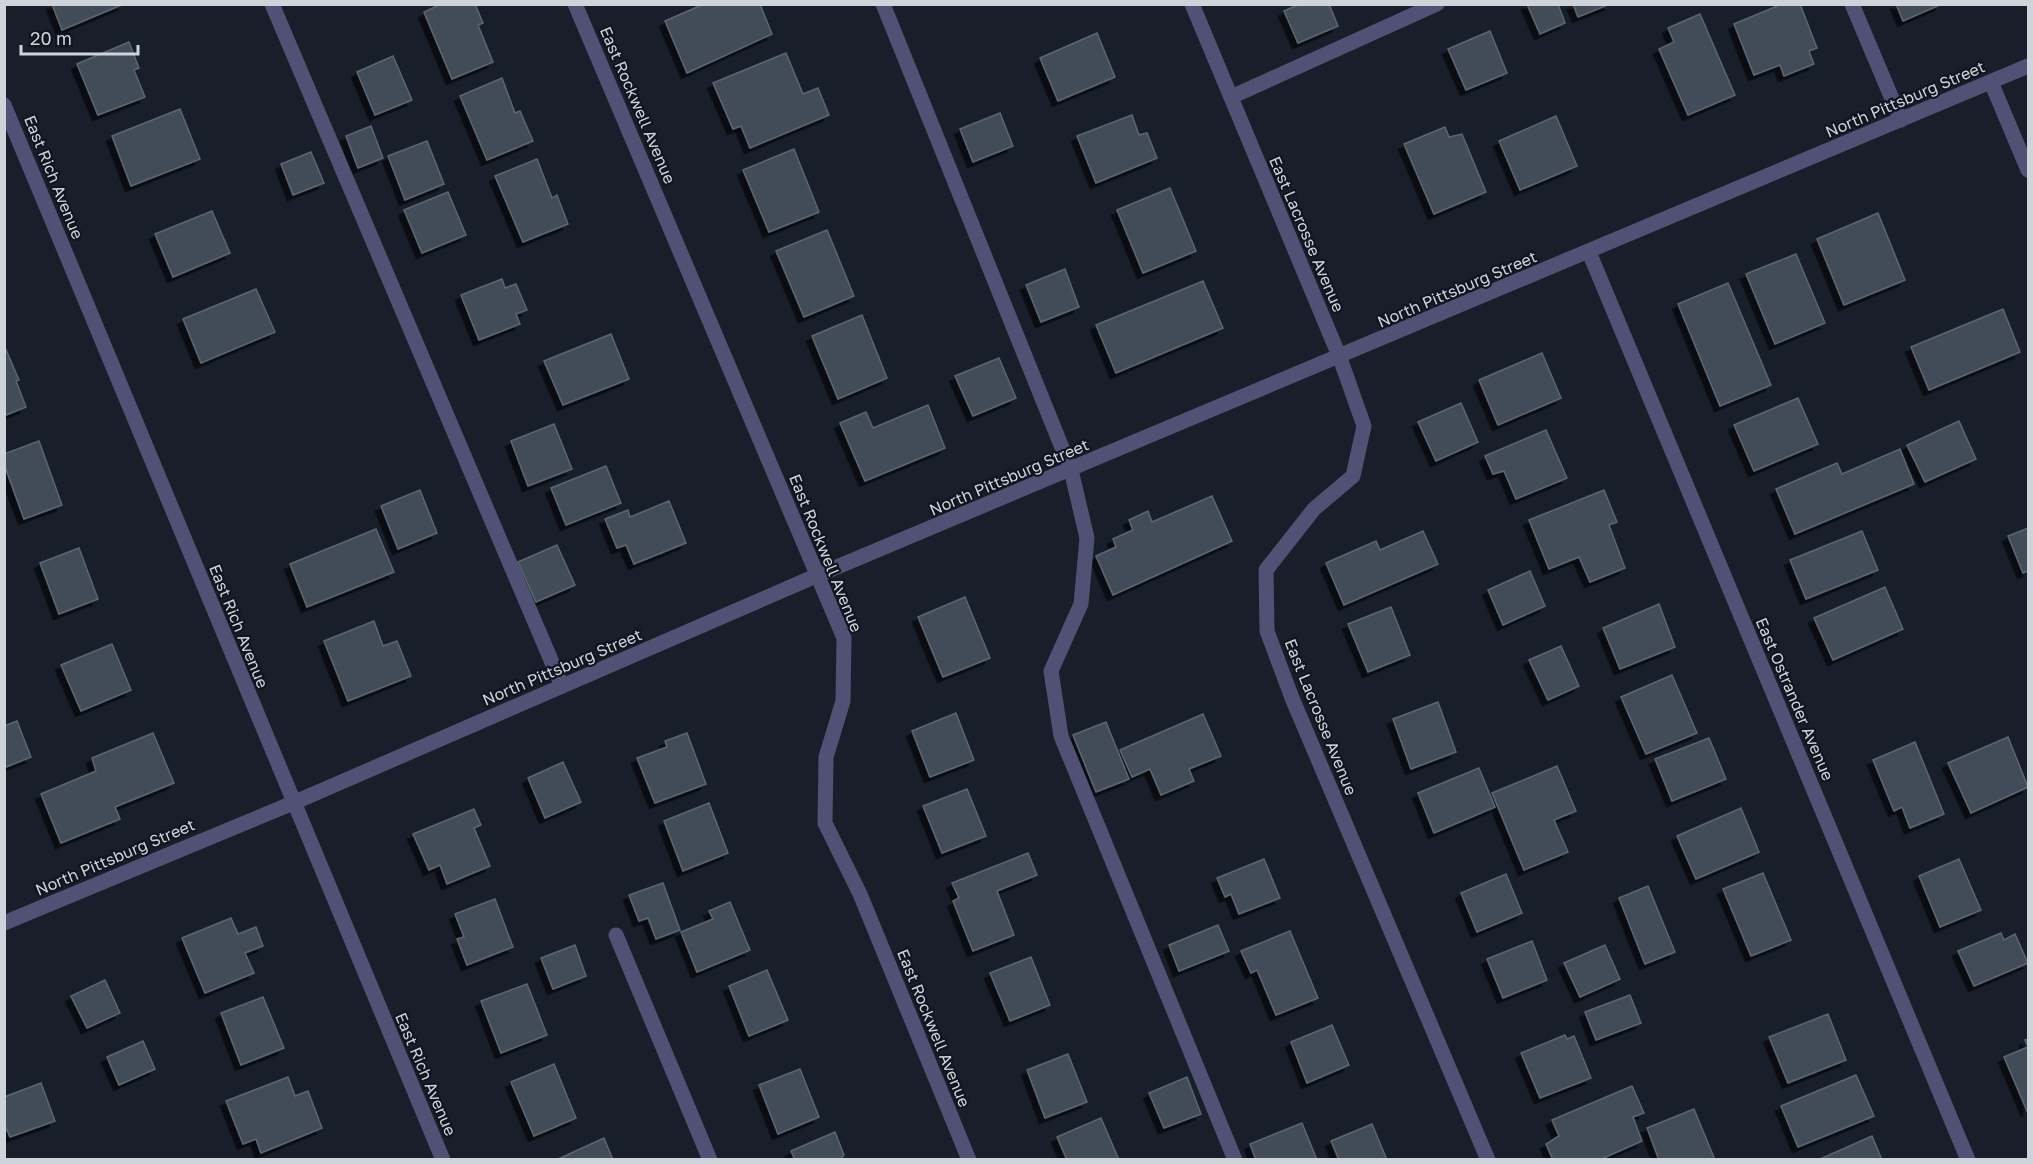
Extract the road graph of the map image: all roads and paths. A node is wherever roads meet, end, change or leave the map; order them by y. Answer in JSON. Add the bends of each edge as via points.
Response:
{"nodes":[{"id":1,"x":272,"y":4,"type":"edge"},
{"id":2,"x":575,"y":4,"type":"edge"},
{"id":3,"x":883,"y":4,"type":"edge"},
{"id":4,"x":1192,"y":4,"type":"edge"},
{"id":5,"x":1437,"y":4,"type":"edge"},
{"id":6,"x":1852,"y":4,"type":"edge"},
{"id":7,"x":2028,"y":66,"type":"edge"},
{"id":8,"x":1991,"y":82,"type":"junction"},
{"id":9,"x":1231,"y":97,"type":"junction"},
{"id":10,"x":4,"y":105,"type":"edge"},
{"id":11,"x":1901,"y":120,"type":"junction"},
{"id":12,"x":2028,"y":170,"type":"edge"},
{"id":13,"x":1589,"y":252,"type":"junction"},
{"id":14,"x":1340,"y":358,"type":"junction"},
{"id":15,"x":1071,"y":470,"type":"junction"},
{"id":16,"x":818,"y":575,"type":"junction"},
{"id":17,"x":562,"y":686,"type":"junction"},
{"id":18,"x":292,"y":803,"type":"junction"},
{"id":19,"x":4,"y":923,"type":"edge"},
{"id":20,"x":616,"y":935,"type":"dead end"},
{"id":21,"x":443,"y":1160,"type":"edge"},
{"id":22,"x":710,"y":1160,"type":"edge"},
{"id":23,"x":969,"y":1160,"type":"edge"},
{"id":24,"x":1236,"y":1160,"type":"edge"},
{"id":25,"x":1488,"y":1160,"type":"edge"},
{"id":26,"x":1968,"y":1160,"type":"edge"}],
"edges":[{"from":1,"to":17,"type":"street"},
{"from":2,"to":16,"type":"street","name":"East Rockwell Avenue"},
{"from":3,"to":15,"type":"street"},
{"from":4,"to":9,"type":"street","name":"East Lacrosse Avenue"},
{"from":5,"to":9,"type":"street"},
{"from":6,"to":11,"type":"street"},
{"from":7,"to":8,"type":"street","name":"North Pittsburg Street"},
{"from":8,"to":11,"type":"street","name":"North Pittsburg Street"},
{"from":8,"to":12,"type":"street"},
{"from":9,"to":14,"type":"street","name":"East Lacrosse Avenue"},
{"from":10,"to":18,"type":"street","name":"East Rich Avenue"},
{"from":11,"to":13,"type":"street","name":"North Pittsburg Street"},
{"from":13,"to":14,"type":"street","name":"North Pittsburg Street"},
{"from":13,"to":26,"type":"street","name":"East Ostrander Avenue"},
{"from":14,"to":15,"type":"street","name":"North Pittsburg Street"},
{"from":14,"to":25,"type":"street","name":"East Lacrosse Avenue","via":[[1364,426],[1353,476],[1314,509],[1266,570],[1267,631]]},
{"from":15,"to":16,"type":"street","name":"North Pittsburg Street"},
{"from":15,"to":24,"type":"street","via":[[1087,538],[1081,604],[1051,671],[1061,736]]},
{"from":16,"to":17,"type":"street","name":"North Pittsburg Street"},
{"from":16,"to":23,"type":"street","name":"East Rockwell Avenue","via":[[844,638],[843,701],[826,757],[825,823],[860,894]]},
{"from":17,"to":18,"type":"street","name":"North Pittsburg Street"},
{"from":18,"to":19,"type":"street","name":"North Pittsburg Street"},
{"from":18,"to":21,"type":"street","name":"East Rich Avenue"},
{"from":20,"to":22,"type":"street"}]}
